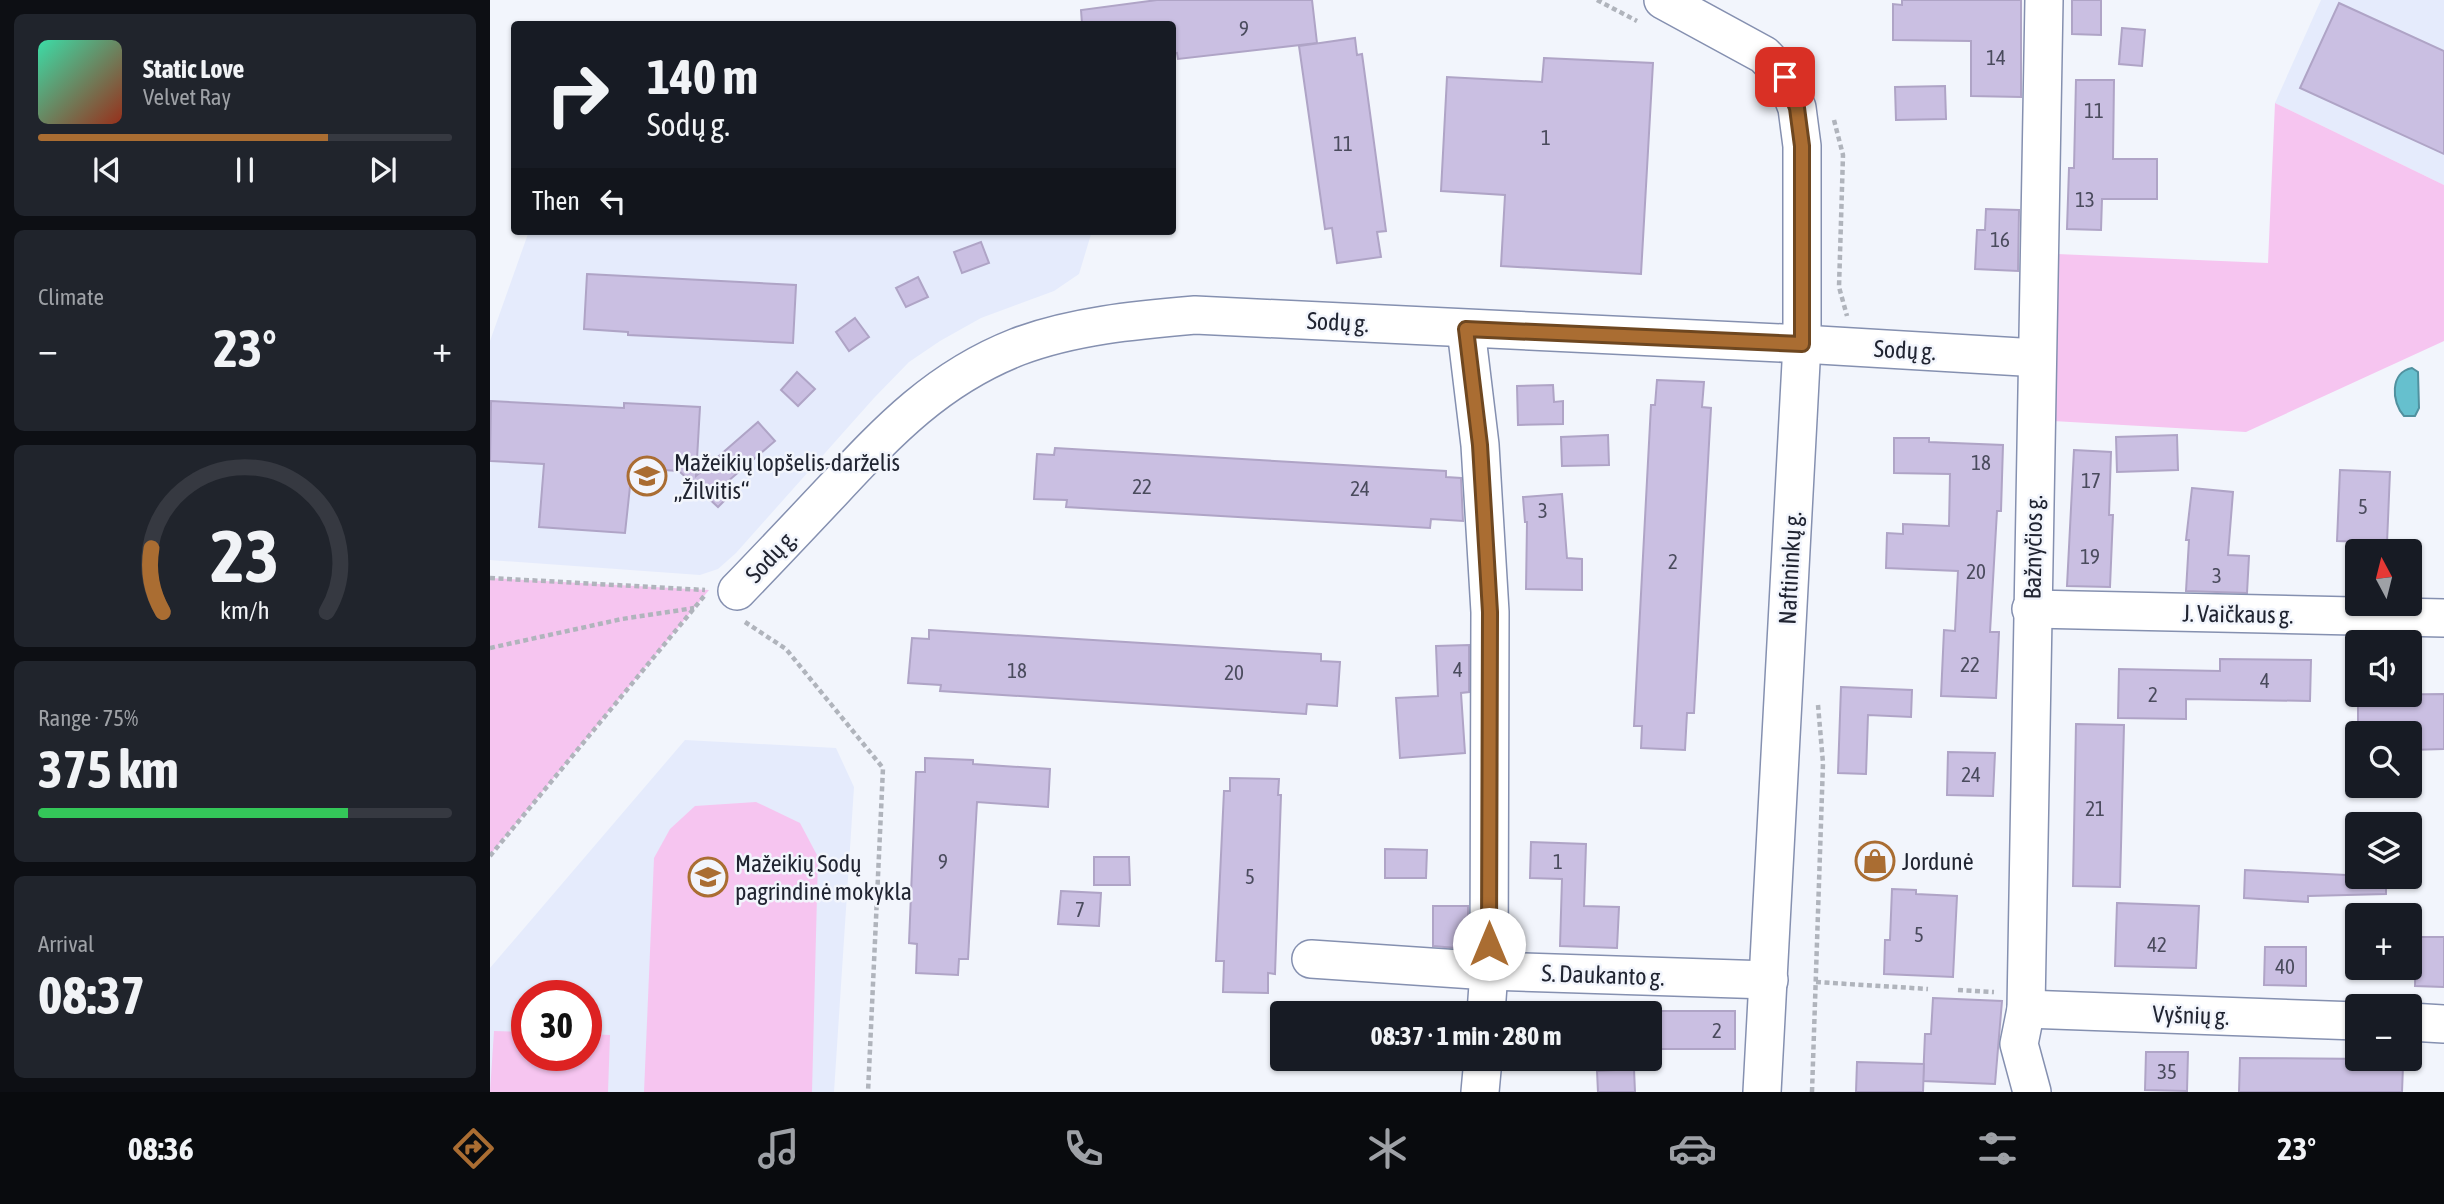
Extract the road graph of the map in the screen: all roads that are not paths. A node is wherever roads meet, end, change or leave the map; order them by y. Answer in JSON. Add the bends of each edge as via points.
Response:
{"nodes":[{"id":1,"x":2044,"y":0,"type":"edge"},
{"id":2,"x":1654,"y":13,"type":"edge"},
{"id":3,"x":1466,"y":329,"type":"junction"},
{"id":4,"x":1802,"y":344,"type":"junction"},
{"id":5,"x":2037,"y":358,"type":"junction"},
{"id":6,"x":741,"y":606,"type":"road end"},
{"id":7,"x":2031,"y":609,"type":"junction"},
{"id":8,"x":2444,"y":618,"type":"edge"},
{"id":9,"x":1311,"y":960,"type":"dead end"},
{"id":10,"x":1489,"y":971,"type":"junction"},
{"id":11,"x":1769,"y":980,"type":"junction"},
{"id":12,"x":1487,"y":1001,"type":"edge"},
{"id":13,"x":2026,"y":1009,"type":"junction"},
{"id":14,"x":2345,"y":1021,"type":"edge"},
{"id":15,"x":2422,"y":1023,"type":"edge"},
{"id":16,"x":2444,"y":1024,"type":"edge"},
{"id":17,"x":1482,"y":1071,"type":"edge"},
{"id":18,"x":1480,"y":1092,"type":"edge"},
{"id":19,"x":1762,"y":1092,"type":"edge"},
{"id":20,"x":2032,"y":1092,"type":"edge"}],
"edges":[{"from":1,"to":5,"type":"street","name":"Bažnyčios g."},
{"from":2,"to":4,"type":"street","name":"Naftininkų g.","via":[[1764,55],[1785,77],[1797,108],[1802,146]]},
{"from":3,"to":4,"type":"street","name":"Sodų g."},
{"from":3,"to":6,"type":"street","name":"Sodų g.","via":[[1195,315],[1135,320],[1017,347],[932,393],[893,426]]},
{"from":3,"to":10,"type":"street","via":[[1480,445],[1490,612]]},
{"from":4,"to":5,"type":"street","name":"Sodų g."},
{"from":4,"to":11,"type":"street","name":"Naftininkų g."},
{"from":5,"to":7,"type":"street","name":"Bažnyčios g."},
{"from":7,"to":8,"type":"street","name":"J. Vaičkaus g."},
{"from":7,"to":13,"type":"street","name":"Bažnyčios g."},
{"from":9,"to":10,"type":"street","name":"S. Daukanto g."},
{"from":10,"to":11,"type":"street","name":"S. Daukanto g."},
{"from":10,"to":12,"type":"street"},
{"from":11,"to":19,"type":"street","name":"Naftininkų g."},
{"from":13,"to":14,"type":"street","name":"Vyšnių g."},
{"from":13,"to":20,"type":"street","name":"Bažnyčios g.","via":[[2019,1044]]},
{"from":15,"to":16,"type":"street"},
{"from":17,"to":18,"type":"street"}]}
